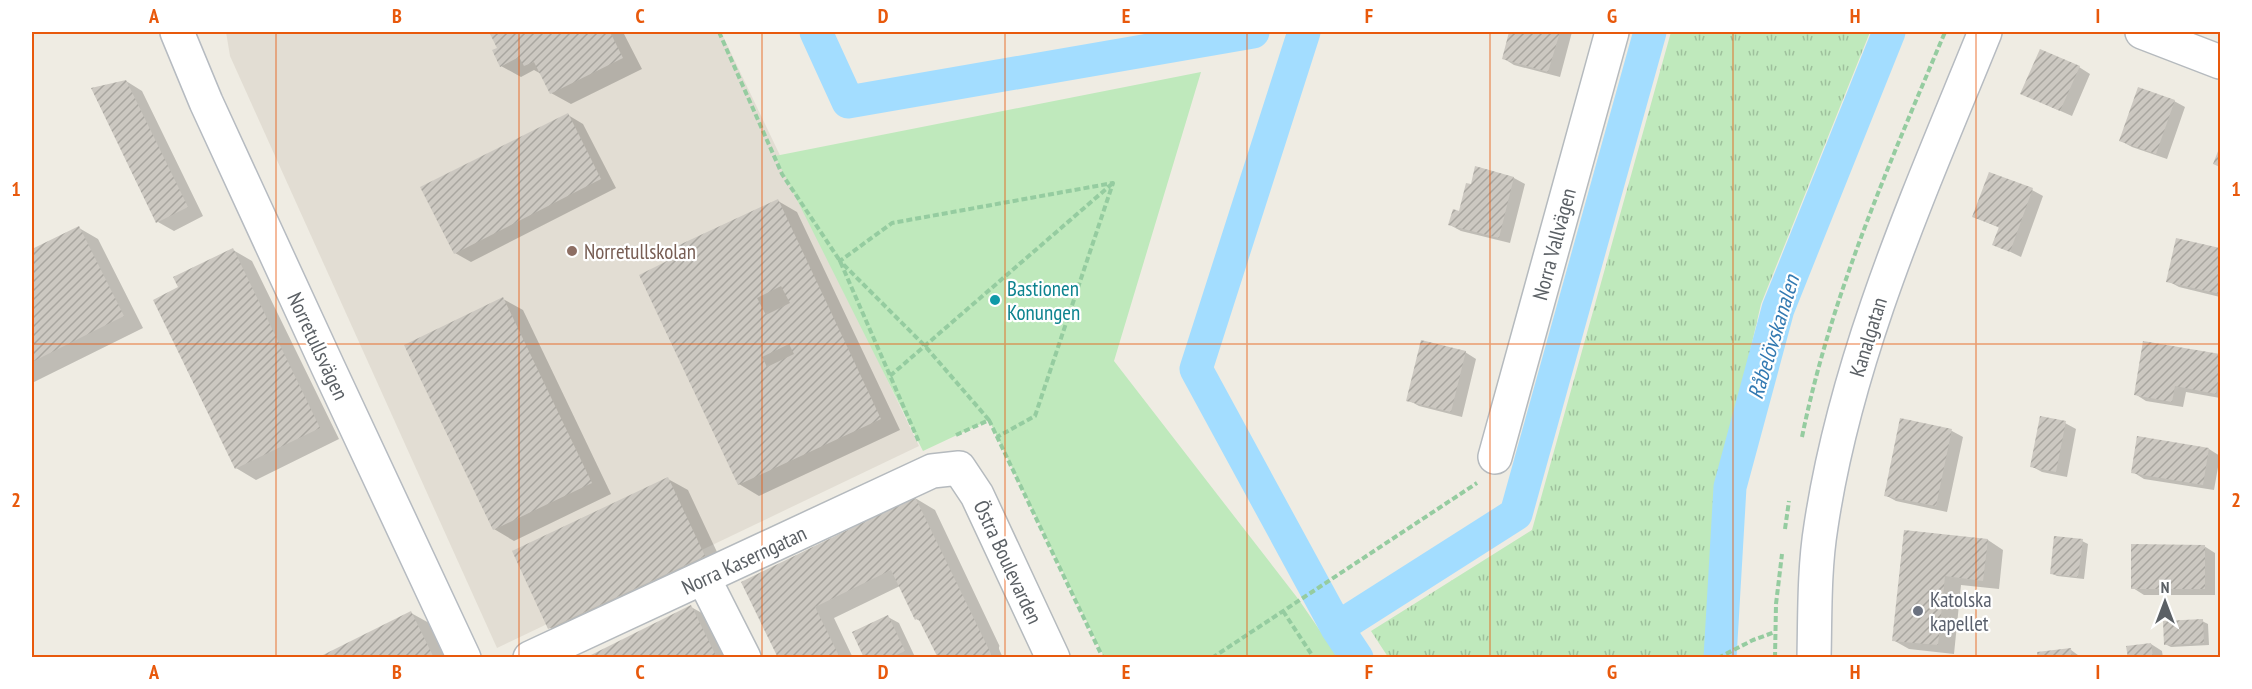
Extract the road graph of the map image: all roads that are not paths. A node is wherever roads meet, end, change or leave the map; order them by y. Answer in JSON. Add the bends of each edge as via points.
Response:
{"nodes":[{"id":1,"x":177,"y":32,"type":"edge"},
{"id":2,"x":1612,"y":32,"type":"edge"},
{"id":3,"x":1985,"y":32,"type":"edge"},
{"id":4,"x":2142,"y":32,"type":"edge"},
{"id":5,"x":2220,"y":62,"type":"edge"},
{"id":6,"x":1495,"y":457,"type":"road end"},
{"id":7,"x":948,"y":459,"type":"joint"},
{"id":8,"x":704,"y":579,"type":"junction"},
{"id":9,"x":464,"y":657,"type":"edge"},
{"id":10,"x":530,"y":657,"type":"edge"},
{"id":11,"x":744,"y":657,"type":"edge"},
{"id":12,"x":1053,"y":657,"type":"edge"},
{"id":13,"x":1814,"y":657,"type":"edge"}],
"edges":[{"from":1,"to":9,"type":"street","name":"Norretullsvägen"},
{"from":2,"to":6,"type":"street","name":"Norra Vallvägen"},
{"from":3,"to":13,"type":"street","name":"Kanalgatan","via":[[1901,236],[1842,423],[1821,526]]},
{"from":4,"to":5,"type":"street"},
{"from":7,"to":8,"type":"street","name":"Norra Kaserngatan"},
{"from":7,"to":12,"type":"street","name":"Östra Boulevarden","via":[[977,495]]},
{"from":8,"to":10,"type":"street","name":"Norra Kaserngatan"},
{"from":8,"to":11,"type":"street"}]}
